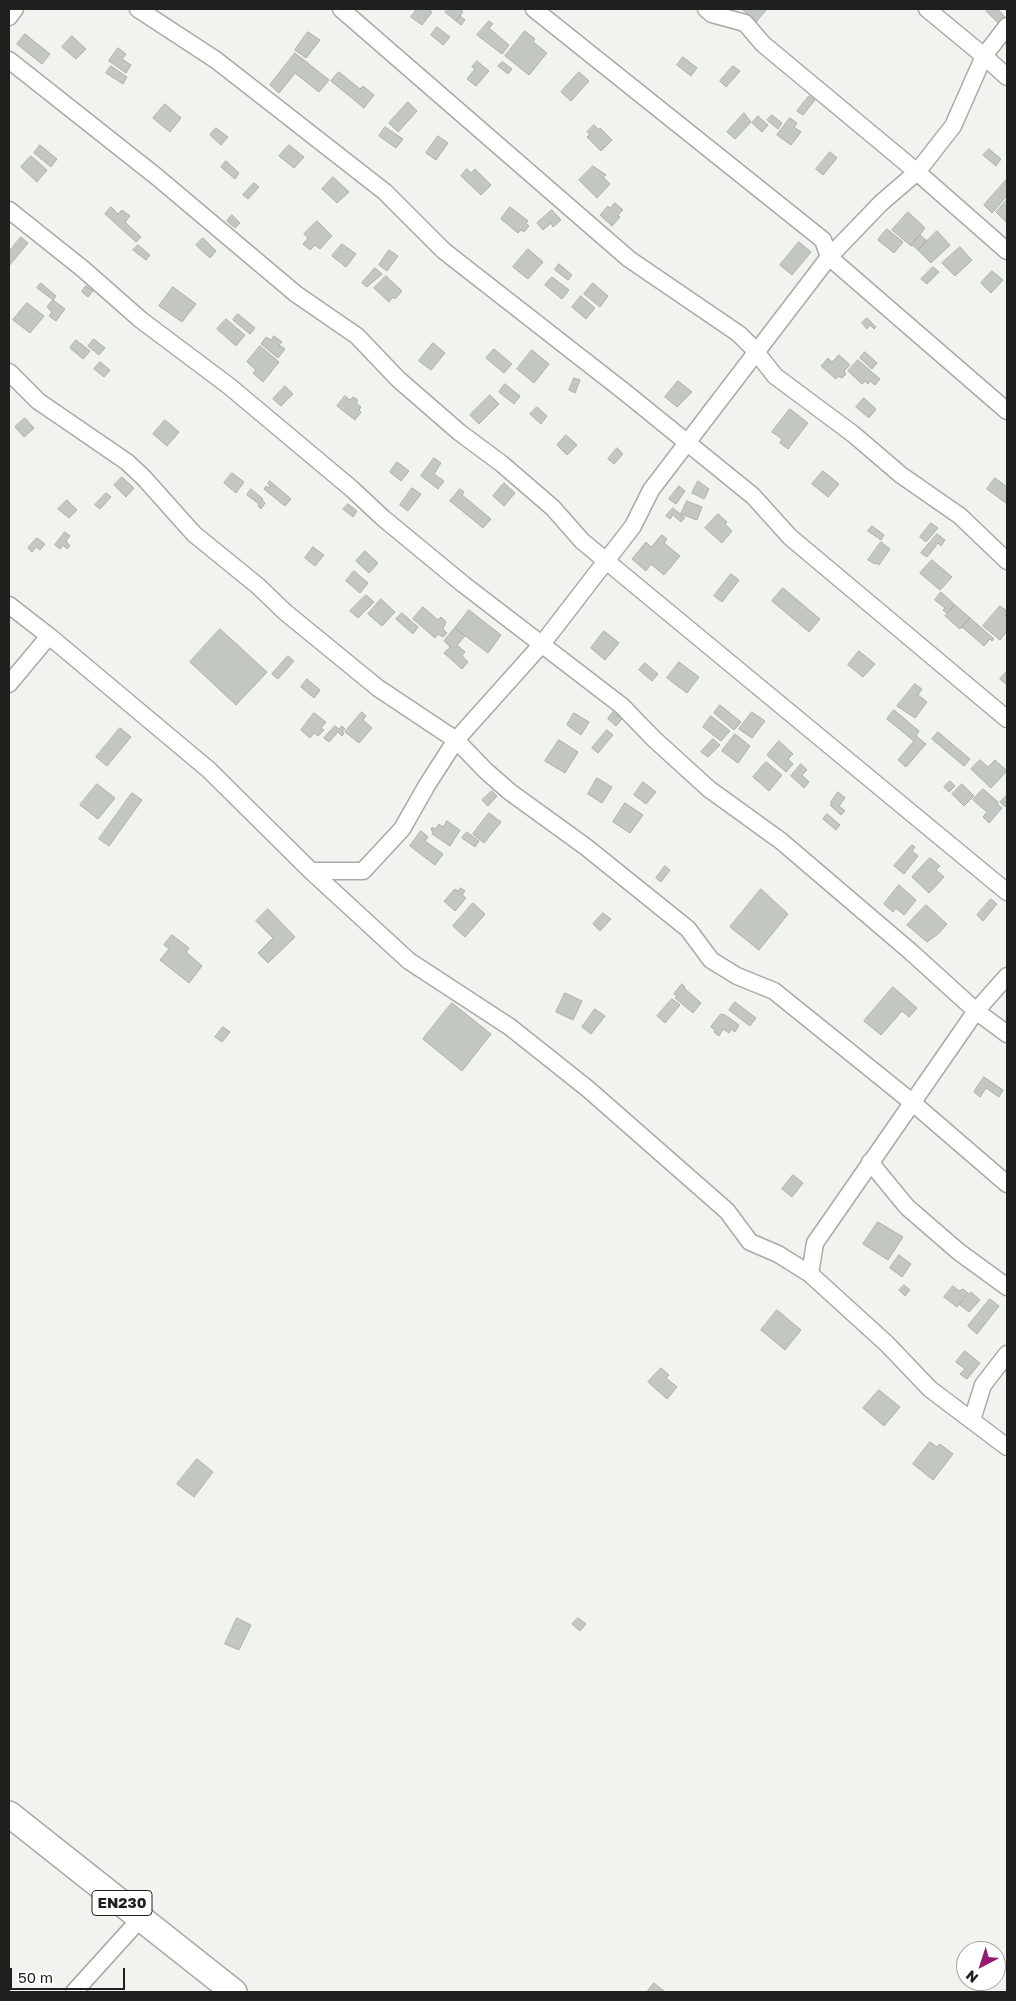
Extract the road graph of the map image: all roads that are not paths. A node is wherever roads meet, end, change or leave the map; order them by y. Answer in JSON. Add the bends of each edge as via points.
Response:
{"nodes":[{"id":1,"x":15,"y":9,"type":"edge"},
{"id":2,"x":138,"y":9,"type":"edge"},
{"id":3,"x":341,"y":9,"type":"edge"},
{"id":4,"x":534,"y":9,"type":"edge"},
{"id":5,"x":706,"y":9,"type":"edge"},
{"id":6,"x":927,"y":9,"type":"edge"},
{"id":7,"x":9,"y":17,"type":"edge"},
{"id":8,"x":1007,"y":26,"type":"edge"},
{"id":9,"x":984,"y":56,"type":"junction"},
{"id":10,"x":9,"y":60,"type":"edge"},
{"id":11,"x":1007,"y":77,"type":"edge"},
{"id":12,"x":917,"y":172,"type":"junction"},
{"id":13,"x":9,"y":210,"type":"edge"},
{"id":14,"x":1007,"y":251,"type":"edge"},
{"id":15,"x":829,"y":257,"type":"junction"},
{"id":16,"x":756,"y":352,"type":"junction"},
{"id":17,"x":9,"y":372,"type":"edge"},
{"id":18,"x":1007,"y":411,"type":"edge"},
{"id":19,"x":688,"y":442,"type":"junction"},
{"id":20,"x":606,"y":560,"type":"junction"},
{"id":21,"x":1007,"y":561,"type":"edge"},
{"id":22,"x":9,"y":605,"type":"edge"},
{"id":23,"x":49,"y":636,"type":"junction"},
{"id":24,"x":542,"y":644,"type":"junction"},
{"id":25,"x":9,"y":684,"type":"edge"},
{"id":26,"x":1007,"y":719,"type":"edge"},
{"id":27,"x":456,"y":740,"type":"junction"},
{"id":28,"x":311,"y":870,"type":"junction"},
{"id":29,"x":1007,"y":892,"type":"edge"},
{"id":30,"x":1007,"y":976,"type":"edge"},
{"id":31,"x":976,"y":1011,"type":"junction"},
{"id":32,"x":1007,"y":1034,"type":"edge"},
{"id":33,"x":913,"y":1103,"type":"junction"},
{"id":34,"x":870,"y":1162,"type":"junction"},
{"id":35,"x":1007,"y":1184,"type":"edge"},
{"id":36,"x":810,"y":1274,"type":"junction"},
{"id":37,"x":1007,"y":1287,"type":"edge"},
{"id":38,"x":1007,"y":1354,"type":"edge"},
{"id":39,"x":972,"y":1420,"type":"junction"},
{"id":40,"x":1007,"y":1447,"type":"edge"},
{"id":41,"x":9,"y":1814,"type":"edge"},
{"id":42,"x":141,"y":1918,"type":"junction"},
{"id":43,"x":74,"y":1992,"type":"edge"},
{"id":44,"x":234,"y":1992,"type":"edge"}],
"edges":[{"from":1,"to":7,"type":"street"},
{"from":2,"to":19,"type":"street","via":[[216,60],[385,192],[444,251]]},
{"from":3,"to":16,"type":"street","via":[[629,259],[739,334]]},
{"from":4,"to":15,"type":"street","via":[[823,240]]},
{"from":5,"to":12,"type":"street","via":[[712,14],[745,23],[763,44]]},
{"from":6,"to":9,"type":"street"},
{"from":8,"to":9,"type":"street"},
{"from":9,"to":11,"type":"street"},
{"from":9,"to":12,"type":"street","via":[[953,126]]},
{"from":10,"to":20,"type":"street","via":[[157,177],[296,294],[357,336],[398,379],[553,508],[582,541]]},
{"from":12,"to":14,"type":"street"},
{"from":12,"to":15,"type":"street"},
{"from":13,"to":24,"type":"street","via":[[141,320],[229,386],[397,530]]},
{"from":15,"to":16,"type":"street"},
{"from":15,"to":18,"type":"street"},
{"from":16,"to":19,"type":"street"},
{"from":16,"to":21,"type":"street","via":[[775,376],[854,434],[901,475],[960,516]]},
{"from":17,"to":27,"type":"street","via":[[38,401],[127,462],[194,534],[292,618],[378,688]]},
{"from":19,"to":20,"type":"street","via":[[651,490],[633,526]]},
{"from":19,"to":26,"type":"street","via":[[753,496],[790,537]]},
{"from":20,"to":24,"type":"street"},
{"from":20,"to":29,"type":"street"},
{"from":22,"to":23,"type":"street"},
{"from":23,"to":25,"type":"street"},
{"from":23,"to":28,"type":"street","via":[[209,770]]},
{"from":24,"to":27,"type":"street"},
{"from":24,"to":31,"type":"street","via":[[622,706],[709,788],[781,841]]},
{"from":27,"to":28,"type":"street","via":[[402,829],[363,871]]},
{"from":27,"to":33,"type":"street","via":[[510,792],[586,847],[688,929],[711,960],[737,976],[774,991]]},
{"from":28,"to":36,"type":"street","via":[[409,960],[510,1027],[588,1089],[727,1211],[750,1242],[778,1254]]},
{"from":30,"to":31,"type":"street"},
{"from":31,"to":32,"type":"street"},
{"from":31,"to":33,"type":"street"},
{"from":33,"to":34,"type":"street"},
{"from":33,"to":35,"type":"street"},
{"from":34,"to":36,"type":"street","via":[[815,1243]]},
{"from":34,"to":37,"type":"street","via":[[907,1206]]},
{"from":36,"to":39,"type":"street","via":[[888,1344],[930,1389]]},
{"from":38,"to":39,"type":"street","via":[[983,1385]]},
{"from":39,"to":40,"type":"street"},
{"from":41,"to":42,"type":"main road","number":"EN230"},
{"from":42,"to":43,"type":"street"},
{"from":42,"to":44,"type":"main road","number":"EN230"}]}
